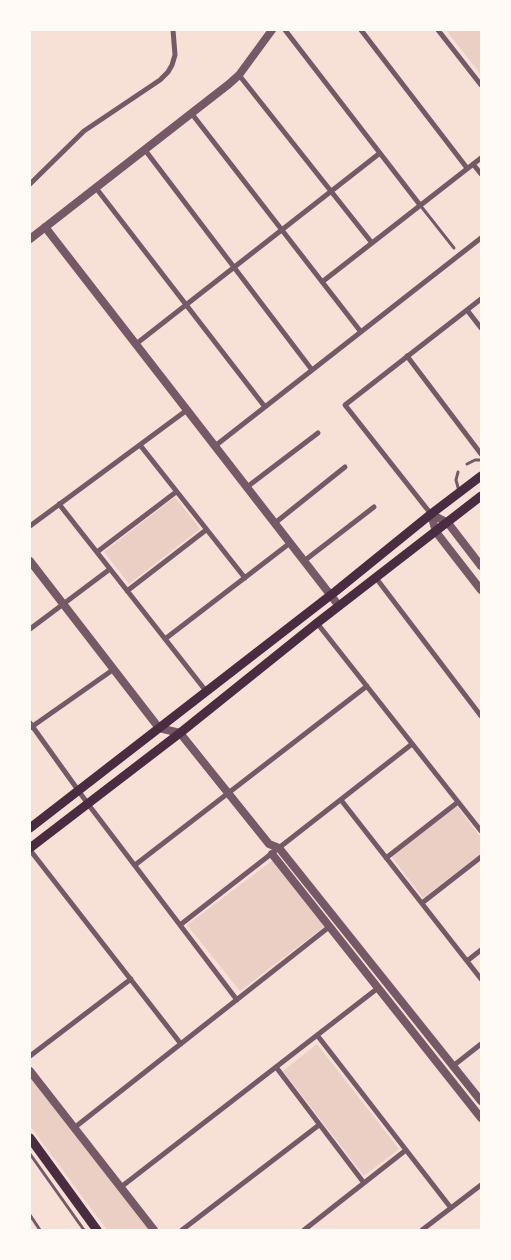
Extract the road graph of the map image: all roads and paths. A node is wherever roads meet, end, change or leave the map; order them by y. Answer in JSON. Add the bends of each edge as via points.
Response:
{"nodes":[{"id":1,"x":173,"y":30,"type":"edge"},
{"id":2,"x":272,"y":30,"type":"edge"},
{"id":3,"x":285,"y":30,"type":"edge"},
{"id":4,"x":361,"y":30,"type":"edge"},
{"id":5,"x":438,"y":30,"type":"edge"},
{"id":6,"x":239,"y":75,"type":"junction"},
{"id":7,"x":481,"y":85,"type":"edge"},
{"id":8,"x":192,"y":114,"type":"junction"},
{"id":9,"x":144,"y":150,"type":"junction"},
{"id":10,"x":380,"y":153,"type":"junction"},
{"id":11,"x":481,"y":158,"type":"edge"},
{"id":12,"x":473,"y":164,"type":"junction"},
{"id":13,"x":467,"y":168,"type":"junction"},
{"id":14,"x":481,"y":174,"type":"edge"},
{"id":15,"x":30,"y":184,"type":"edge"},
{"id":16,"x":96,"y":188,"type":"junction"},
{"id":17,"x":331,"y":192,"type":"junction"},
{"id":18,"x":420,"y":205,"type":"junction"},
{"id":19,"x":45,"y":227,"type":"junction"},
{"id":20,"x":282,"y":230,"type":"junction"},
{"id":21,"x":481,"y":238,"type":"edge"},
{"id":22,"x":30,"y":239,"type":"edge"},
{"id":23,"x":372,"y":243,"type":"junction"},
{"id":24,"x":454,"y":248,"type":"dead end"},
{"id":25,"x":234,"y":268,"type":"junction"},
{"id":26,"x":322,"y":282,"type":"junction"},
{"id":27,"x":481,"y":298,"type":"edge"},
{"id":28,"x":186,"y":305,"type":"junction"},
{"id":29,"x":467,"y":310,"type":"junction"},
{"id":30,"x":481,"y":328,"type":"edge"},
{"id":31,"x":361,"y":332,"type":"junction"},
{"id":32,"x":136,"y":344,"type":"junction"},
{"id":33,"x":407,"y":356,"type":"junction"},
{"id":34,"x":312,"y":370,"type":"junction"},
{"id":35,"x":265,"y":406,"type":"junction"},
{"id":36,"x":187,"y":410,"type":"junction"},
{"id":37,"x":318,"y":432,"type":"dead end"},
{"id":38,"x":140,"y":445,"type":"junction"},
{"id":39,"x":215,"y":446,"type":"junction"},
{"id":40,"x":481,"y":454,"type":"edge"},
{"id":41,"x":481,"y":460,"type":"edge"},
{"id":42,"x":467,"y":464,"type":"dead end"},
{"id":43,"x":345,"y":467,"type":"dead end"},
{"id":44,"x":458,"y":472,"type":"dead end"},
{"id":45,"x":481,"y":476,"type":"edge"},
{"id":46,"x":247,"y":487,"type":"junction"},
{"id":47,"x":176,"y":492,"type":"junction"},
{"id":48,"x":460,"y":492,"type":"junction"},
{"id":49,"x":481,"y":496,"type":"edge"},
{"id":50,"x":59,"y":504,"type":"junction"},
{"id":51,"x":374,"y":508,"type":"dead end"},
{"id":52,"x":432,"y":514,"type":"junction"},
{"id":53,"x":448,"y":522,"type":"junction"},
{"id":54,"x":275,"y":523,"type":"junction"},
{"id":55,"x":30,"y":526,"type":"edge"},
{"id":56,"x":206,"y":530,"type":"junction"},
{"id":57,"x":436,"y":532,"type":"junction"},
{"id":58,"x":290,"y":543,"type":"junction"},
{"id":59,"x":97,"y":552,"type":"junction"},
{"id":60,"x":30,"y":561,"type":"edge"},
{"id":61,"x":304,"y":561,"type":"junction"},
{"id":62,"x":481,"y":566,"type":"edge"},
{"id":63,"x":110,"y":569,"type":"junction"},
{"id":64,"x":245,"y":578,"type":"junction"},
{"id":65,"x":376,"y":578,"type":"junction"},
{"id":66,"x":481,"y":590,"type":"edge"},
{"id":67,"x":127,"y":591,"type":"junction"},
{"id":68,"x":330,"y":595,"type":"junction"},
{"id":69,"x":64,"y":604,"type":"junction"},
{"id":70,"x":339,"y":606,"type":"junction"},
{"id":71,"x":317,"y":624,"type":"junction"},
{"id":72,"x":30,"y":629,"type":"edge"},
{"id":73,"x":165,"y":639,"type":"junction"},
{"id":74,"x":114,"y":669,"type":"junction"},
{"id":75,"x":366,"y":686,"type":"junction"},
{"id":76,"x":206,"y":691,"type":"junction"},
{"id":77,"x":481,"y":716,"type":"edge"},
{"id":78,"x":31,"y":726,"type":"edge"},
{"id":79,"x":159,"y":728,"type":"junction"},
{"id":80,"x":180,"y":733,"type":"junction"},
{"id":81,"x":412,"y":744,"type":"junction"},
{"id":82,"x":78,"y":790,"type":"junction"},
{"id":83,"x":228,"y":793,"type":"junction"},
{"id":84,"x":341,"y":800,"type":"junction"},
{"id":85,"x":458,"y":802,"type":"junction"},
{"id":86,"x":88,"y":804,"type":"junction"},
{"id":87,"x":30,"y":828,"type":"edge"},
{"id":88,"x":481,"y":831,"type":"edge"},
{"id":89,"x":279,"y":848,"type":"junction"},
{"id":90,"x":30,"y":849,"type":"edge"},
{"id":91,"x":272,"y":854,"type":"junction"},
{"id":92,"x":481,"y":857,"type":"edge"},
{"id":93,"x":386,"y":858,"type":"junction"},
{"id":94,"x":135,"y":865,"type":"junction"},
{"id":95,"x":422,"y":903,"type":"junction"},
{"id":96,"x":180,"y":925,"type":"junction"},
{"id":97,"x":329,"y":927,"type":"junction"},
{"id":98,"x":481,"y":950,"type":"edge"},
{"id":99,"x":467,"y":961,"type":"junction"},
{"id":100,"x":481,"y":978,"type":"edge"},
{"id":101,"x":131,"y":979,"type":"junction"},
{"id":102,"x":378,"y":988,"type":"junction"},
{"id":103,"x":237,"y":1000,"type":"junction"},
{"id":104,"x":317,"y":1036,"type":"junction"},
{"id":105,"x":181,"y":1044,"type":"junction"},
{"id":106,"x":481,"y":1044,"type":"edge"},
{"id":107,"x":30,"y":1056,"type":"edge"},
{"id":108,"x":452,"y":1066,"type":"junction"},
{"id":109,"x":276,"y":1067,"type":"junction"},
{"id":110,"x":30,"y":1071,"type":"edge"},
{"id":111,"x":481,"y":1101,"type":"edge"},
{"id":112,"x":481,"y":1118,"type":"edge"},
{"id":113,"x":320,"y":1124,"type":"junction"},
{"id":114,"x":74,"y":1128,"type":"junction"},
{"id":115,"x":30,"y":1138,"type":"edge"},
{"id":116,"x":406,"y":1150,"type":"junction"},
{"id":117,"x":30,"y":1154,"type":"edge"},
{"id":118,"x":364,"y":1183,"type":"junction"},
{"id":119,"x":481,"y":1185,"type":"edge"},
{"id":120,"x":120,"y":1187,"type":"junction"},
{"id":121,"x":451,"y":1208,"type":"junction"},
{"id":122,"x":30,"y":1215,"type":"edge"},
{"id":123,"x":40,"y":1230,"type":"edge"},
{"id":124,"x":84,"y":1230,"type":"edge"},
{"id":125,"x":97,"y":1230,"type":"edge"},
{"id":126,"x":154,"y":1230,"type":"edge"},
{"id":127,"x":182,"y":1230,"type":"edge"},
{"id":128,"x":304,"y":1230,"type":"edge"},
{"id":129,"x":422,"y":1230,"type":"edge"}],
"edges":[{"from":1,"to":15,"type":"street","via":[[175,55],[168,72],[84,131]]},
{"from":2,"to":6,"type":"street"},
{"from":3,"to":10,"type":"street"},
{"from":4,"to":13,"type":"street"},
{"from":5,"to":7,"type":"street"},
{"from":6,"to":8,"type":"street"},
{"from":6,"to":17,"type":"street"},
{"from":8,"to":9,"type":"street"},
{"from":8,"to":20,"type":"street"},
{"from":9,"to":16,"type":"street"},
{"from":9,"to":25,"type":"street"},
{"from":10,"to":17,"type":"street"},
{"from":10,"to":18,"type":"street"},
{"from":11,"to":12,"type":"street"},
{"from":12,"to":13,"type":"street"},
{"from":12,"to":14,"type":"street"},
{"from":13,"to":18,"type":"street"},
{"from":16,"to":19,"type":"street"},
{"from":16,"to":28,"type":"street"},
{"from":17,"to":20,"type":"street"},
{"from":17,"to":23,"type":"street"},
{"from":18,"to":23,"type":"street"},
{"from":18,"to":24,"type":"lane"},
{"from":19,"to":22,"type":"street"},
{"from":19,"to":32,"type":"street"},
{"from":20,"to":25,"type":"street"},
{"from":20,"to":26,"type":"street"},
{"from":21,"to":31,"type":"street"},
{"from":23,"to":26,"type":"street"},
{"from":25,"to":28,"type":"street"},
{"from":25,"to":34,"type":"street"},
{"from":26,"to":31,"type":"street"},
{"from":27,"to":29,"type":"street"},
{"from":28,"to":32,"type":"street"},
{"from":28,"to":35,"type":"street"},
{"from":29,"to":30,"type":"street"},
{"from":29,"to":33,"type":"street"},
{"from":31,"to":34,"type":"street"},
{"from":32,"to":36,"type":"street"},
{"from":33,"to":40,"type":"street"},
{"from":33,"to":52,"type":"street","via":[[345,404]]},
{"from":34,"to":35,"type":"street"},
{"from":35,"to":39,"type":"street"},
{"from":36,"to":38,"type":"street"},
{"from":36,"to":39,"type":"street"},
{"from":37,"to":46,"type":"street"},
{"from":38,"to":47,"type":"street"},
{"from":38,"to":50,"type":"street"},
{"from":39,"to":46,"type":"street"},
{"from":41,"to":42,"type":"lane"},
{"from":43,"to":54,"type":"street"},
{"from":44,"to":48,"type":"lane","via":[[456,480]]},
{"from":45,"to":48,"type":"main road"},
{"from":46,"to":54,"type":"street"},
{"from":47,"to":56,"type":"street"},
{"from":47,"to":59,"type":"street"},
{"from":48,"to":52,"type":"main road"},
{"from":49,"to":53,"type":"main road"},
{"from":50,"to":55,"type":"street"},
{"from":50,"to":59,"type":"street"},
{"from":51,"to":61,"type":"street"},
{"from":52,"to":53,"type":"street"},
{"from":52,"to":57,"type":"street"},
{"from":52,"to":68,"type":"main road"},
{"from":53,"to":57,"type":"main road"},
{"from":53,"to":62,"type":"street"},
{"from":54,"to":58,"type":"street"},
{"from":56,"to":64,"type":"street"},
{"from":56,"to":67,"type":"street"},
{"from":57,"to":65,"type":"main road"},
{"from":57,"to":66,"type":"street"},
{"from":58,"to":61,"type":"street"},
{"from":58,"to":64,"type":"street"},
{"from":59,"to":63,"type":"street"},
{"from":60,"to":69,"type":"street"},
{"from":61,"to":68,"type":"street"},
{"from":63,"to":67,"type":"street"},
{"from":63,"to":69,"type":"street"},
{"from":64,"to":73,"type":"street"},
{"from":65,"to":70,"type":"main road"},
{"from":65,"to":77,"type":"street"},
{"from":67,"to":73,"type":"street"},
{"from":68,"to":70,"type":"street"},
{"from":68,"to":76,"type":"main road"},
{"from":69,"to":72,"type":"street"},
{"from":69,"to":74,"type":"street"},
{"from":70,"to":71,"type":"main road"},
{"from":71,"to":75,"type":"street"},
{"from":71,"to":80,"type":"main road"},
{"from":73,"to":76,"type":"street"},
{"from":74,"to":78,"type":"street"},
{"from":74,"to":79,"type":"street"},
{"from":75,"to":81,"type":"street"},
{"from":75,"to":83,"type":"street"},
{"from":76,"to":79,"type":"main road"},
{"from":78,"to":82,"type":"street"},
{"from":79,"to":80,"type":"street"},
{"from":79,"to":82,"type":"main road"},
{"from":80,"to":83,"type":"street"},
{"from":80,"to":86,"type":"main road"},
{"from":81,"to":84,"type":"street"},
{"from":81,"to":85,"type":"street"},
{"from":82,"to":86,"type":"street"},
{"from":82,"to":87,"type":"main road"},
{"from":83,"to":89,"type":"street","via":[[269,844]]},
{"from":83,"to":94,"type":"street"},
{"from":84,"to":89,"type":"street"},
{"from":84,"to":93,"type":"street"},
{"from":85,"to":88,"type":"street"},
{"from":85,"to":93,"type":"street"},
{"from":86,"to":90,"type":"main road"},
{"from":86,"to":94,"type":"street"},
{"from":89,"to":91,"type":"street"},
{"from":89,"to":108,"type":"street"},
{"from":90,"to":101,"type":"street"},
{"from":91,"to":96,"type":"street"},
{"from":91,"to":97,"type":"street"},
{"from":92,"to":95,"type":"street"},
{"from":93,"to":95,"type":"street"},
{"from":94,"to":96,"type":"street"},
{"from":95,"to":99,"type":"street"},
{"from":96,"to":103,"type":"street"},
{"from":97,"to":102,"type":"street"},
{"from":97,"to":103,"type":"street"},
{"from":98,"to":99,"type":"street"},
{"from":99,"to":100,"type":"street"},
{"from":101,"to":105,"type":"street"},
{"from":101,"to":107,"type":"street"},
{"from":102,"to":104,"type":"street"},
{"from":102,"to":112,"type":"street"},
{"from":103,"to":105,"type":"street"},
{"from":104,"to":109,"type":"street"},
{"from":104,"to":116,"type":"street"},
{"from":105,"to":114,"type":"street"},
{"from":106,"to":108,"type":"street"},
{"from":108,"to":111,"type":"street"},
{"from":109,"to":113,"type":"street"},
{"from":109,"to":120,"type":"street"},
{"from":110,"to":114,"type":"street"},
{"from":113,"to":118,"type":"street"},
{"from":113,"to":127,"type":"street"},
{"from":114,"to":120,"type":"street"},
{"from":115,"to":125,"type":"main road"},
{"from":116,"to":118,"type":"street"},
{"from":116,"to":121,"type":"street"},
{"from":117,"to":124,"type":"lane"},
{"from":118,"to":128,"type":"street"},
{"from":119,"to":121,"type":"street"},
{"from":120,"to":126,"type":"street"},
{"from":121,"to":129,"type":"street"},
{"from":122,"to":123,"type":"lane"}]}
